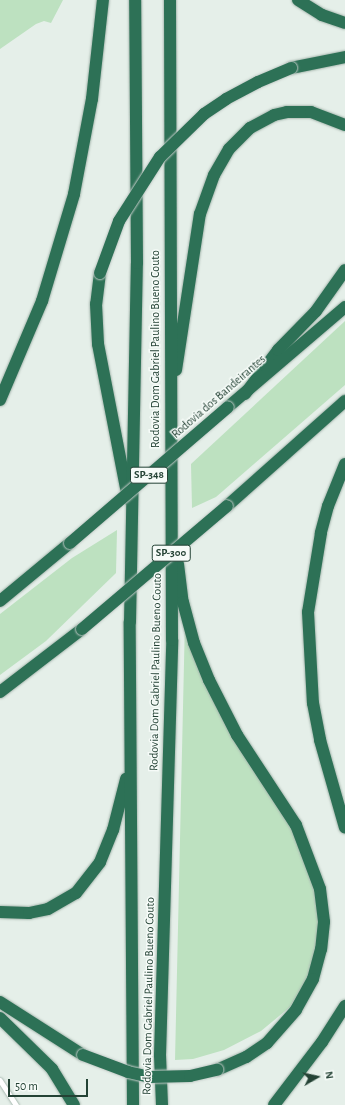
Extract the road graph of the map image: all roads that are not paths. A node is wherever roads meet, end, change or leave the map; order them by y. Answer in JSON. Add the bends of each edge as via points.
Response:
{"nodes":[{"id":1,"x":103,"y":0,"type":"edge"},
{"id":2,"x":135,"y":0,"type":"edge"},
{"id":3,"x":170,"y":0,"type":"edge"},
{"id":4,"x":298,"y":0,"type":"edge"},
{"id":5,"x":345,"y":23,"type":"edge"},
{"id":6,"x":345,"y":58,"type":"edge"},
{"id":7,"x":345,"y":125,"type":"edge"},
{"id":8,"x":345,"y":270,"type":"edge"},
{"id":9,"x":345,"y":307,"type":"edge"},
{"id":10,"x":246,"y":394,"type":"junction"},
{"id":11,"x":0,"y":400,"type":"edge"},
{"id":12,"x":345,"y":401,"type":"edge"},
{"id":13,"x":170,"y":417,"type":"junction"},
{"id":14,"x":345,"y":464,"type":"edge"},
{"id":15,"x":171,"y":509,"type":"junction"},
{"id":16,"x":132,"y":522,"type":"junction"},
{"id":17,"x":0,"y":601,"type":"edge"},
{"id":18,"x":14,"y":682,"type":"junction"},
{"id":19,"x":0,"y":692,"type":"edge"},
{"id":20,"x":0,"y":697,"type":"edge"},
{"id":21,"x":130,"y":765,"type":"junction"},
{"id":22,"x":345,"y":828,"type":"edge"},
{"id":23,"x":0,"y":912,"type":"edge"},
{"id":24,"x":0,"y":1002,"type":"edge"},
{"id":25,"x":345,"y":1006,"type":"edge"},
{"id":26,"x":0,"y":1018,"type":"edge"},
{"id":27,"x":0,"y":1080,"type":"edge"},
{"id":28,"x":2,"y":1086,"type":"edge"},
{"id":29,"x":16,"y":1105,"type":"edge"},
{"id":30,"x":74,"y":1105,"type":"edge"},
{"id":31,"x":133,"y":1105,"type":"edge"},
{"id":32,"x":162,"y":1105,"type":"edge"},
{"id":33,"x":274,"y":1105,"type":"edge"}],
"edges":[{"from":1,"to":11,"type":"highway","via":[[92,99],[74,194],[42,302]]},
{"from":2,"to":16,"type":"highway","name":"Rodovia Dom Gabriel Paulino Bueno Couto","via":[[137,263]]},
{"from":3,"to":13,"type":"highway","name":"Rodovia Dom Gabriel Paulino Bueno Couto","number":"SP-300"},
{"from":4,"to":5,"type":"highway","via":[[322,15]]},
{"from":6,"to":16,"type":"highway","bridge":true,"via":[[291,68],[258,82],[204,114],[160,157],[119,221],[100,273],[96,304],[98,344]]},
{"from":7,"to":13,"type":"highway","via":[[311,112],[287,112],[269,117],[250,128],[229,149],[214,175],[200,214]]},
{"from":8,"to":10,"type":"highway","via":[[316,311],[278,350]]},
{"from":9,"to":10,"type":"highway","name":"Rodovia dos Bandeirantes","number":"SP-348"},
{"from":10,"to":17,"type":"highway","name":"Rodovia dos Bandeirantes","number":"SP-348","bridge":true},
{"from":12,"to":18,"type":"highway","bridge":true,"via":[[227,506],[82,629]]},
{"from":13,"to":15,"type":"highway","name":"Rodovia Dom Gabriel Paulino Bueno Couto","number":"SP-300"},
{"from":14,"to":22,"type":"highway","via":[[328,506],[321,533],[308,612],[313,703],[320,740]]},
{"from":15,"to":24,"type":"highway","bridge":true,"via":[[183,602],[194,643],[223,711],[296,825],[320,889],[324,922],[321,949],[313,979],[296,1010],[267,1043],[246,1057],[217,1070],[190,1076],[149,1077],[83,1055]]},
{"from":15,"to":32,"type":"highway","name":"Rodovia Dom Gabriel Paulino Bueno Couto","number":"SP-300","via":[[172,640],[160,1055]]},
{"from":16,"to":21,"type":"highway","name":"Rodovia Dom Gabriel Paulino Bueno Couto"},
{"from":18,"to":19,"type":"highway"},
{"from":18,"to":20,"type":"highway"},
{"from":21,"to":23,"type":"highway","via":[[113,830],[90,877],[76,893],[48,909],[29,913]]},
{"from":21,"to":31,"type":"highway","name":"Rodovia Dom Gabriel Paulino Bueno Couto"},
{"from":25,"to":33,"type":"highway","via":[[322,1042]]},
{"from":26,"to":30,"type":"highway","via":[[52,1069]]},
{"from":27,"to":28,"type":"lane"},
{"from":28,"to":29,"type":"lane"}]}
